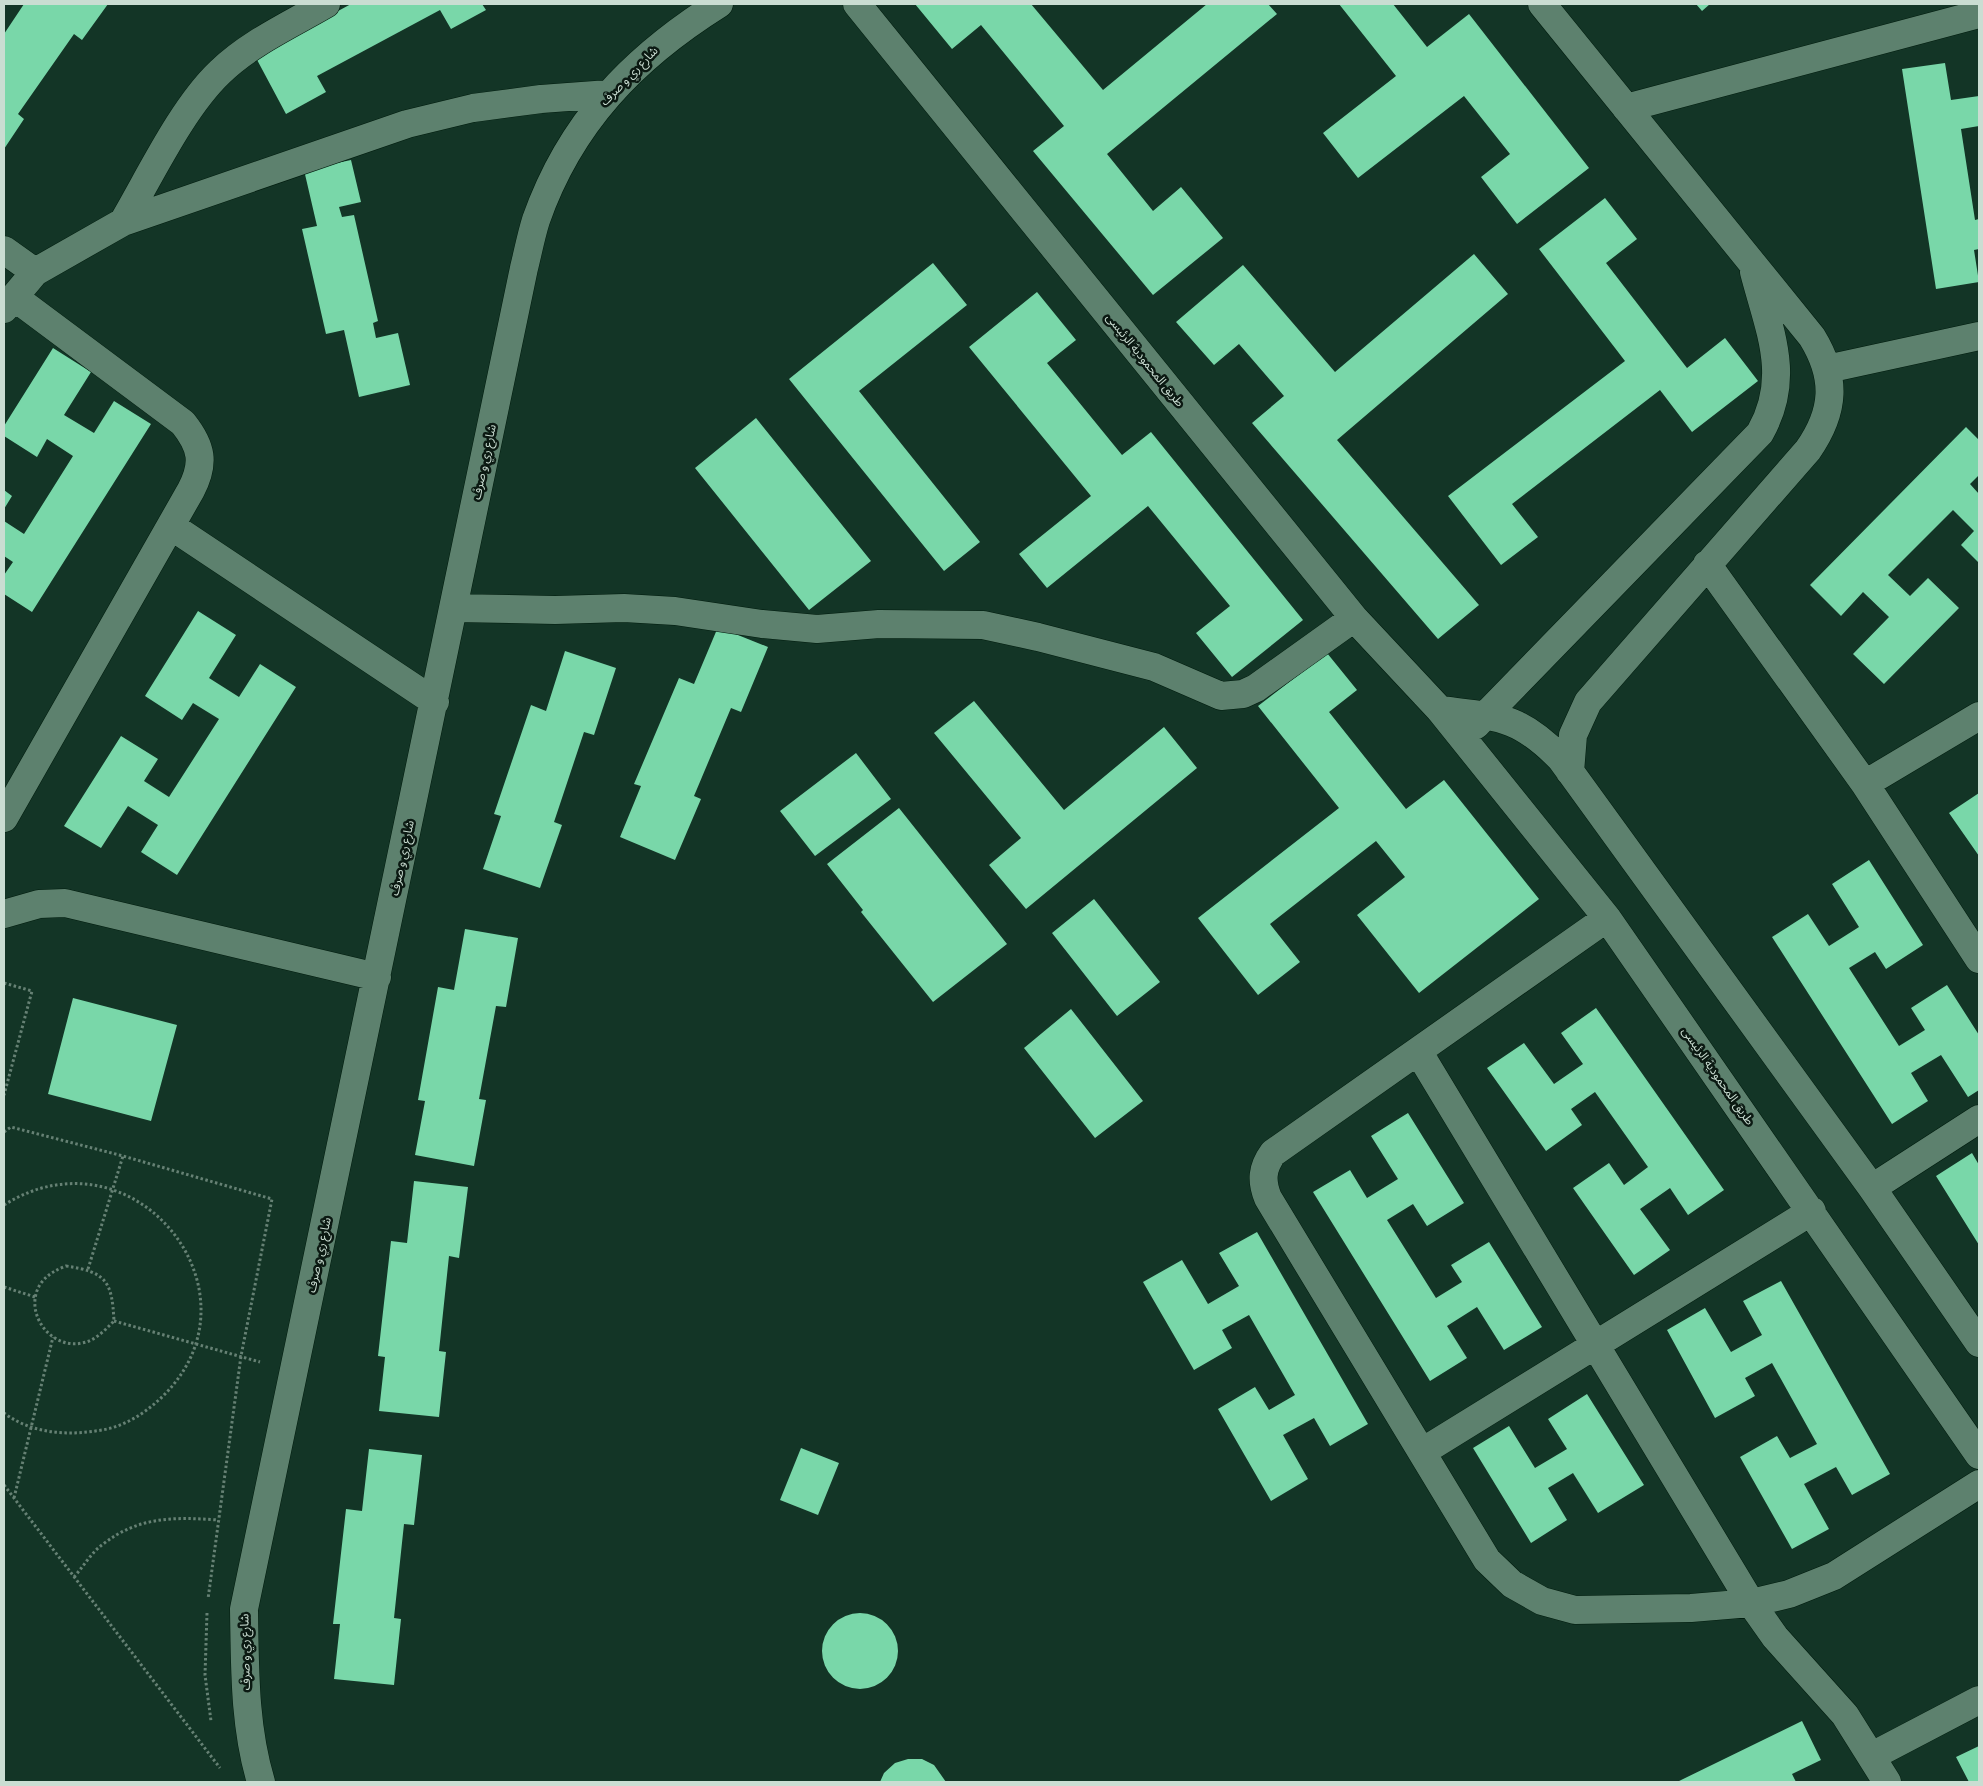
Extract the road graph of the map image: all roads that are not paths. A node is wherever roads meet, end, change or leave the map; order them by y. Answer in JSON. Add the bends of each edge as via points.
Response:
{"nodes":[{"id":1,"x":326,"y":4,"type":"edge"},
{"id":2,"x":719,"y":4,"type":"edge"},
{"id":3,"x":857,"y":4,"type":"edge"},
{"id":4,"x":1542,"y":4,"type":"edge"},
{"id":5,"x":1979,"y":14,"type":"edge"},
{"id":6,"x":609,"y":94,"type":"junction"},
{"id":7,"x":1626,"y":108,"type":"junction"},
{"id":8,"x":122,"y":222,"type":"junction"},
{"id":9,"x":4,"y":250,"type":"edge"},
{"id":10,"x":1752,"y":264,"type":"junction"},
{"id":11,"x":34,"y":272,"type":"junction"},
{"id":12,"x":9,"y":303,"type":"edge"},
{"id":13,"x":1979,"y":336,"type":"edge"},
{"id":14,"x":1827,"y":368,"type":"junction"},
{"id":15,"x":171,"y":526,"type":"junction"},
{"id":16,"x":1708,"y":564,"type":"junction"},
{"id":17,"x":454,"y":608,"type":"junction"},
{"id":18,"x":1354,"y":618,"type":"junction"},
{"id":19,"x":435,"y":702,"type":"junction"},
{"id":20,"x":1440,"y":710,"type":"junction"},
{"id":21,"x":1485,"y":715,"type":"junction"},
{"id":22,"x":1979,"y":716,"type":"edge"},
{"id":23,"x":1462,"y":739,"type":"junction"},
{"id":24,"x":1570,"y":772,"type":"junction"},
{"id":25,"x":1865,"y":784,"type":"junction"},
{"id":26,"x":4,"y":818,"type":"edge"},
{"id":27,"x":4,"y":914,"type":"edge"},
{"id":28,"x":1608,"y":918,"type":"junction"},
{"id":29,"x":1979,"y":959,"type":"edge"},
{"id":30,"x":377,"y":977,"type":"junction"},
{"id":31,"x":1418,"y":1051,"type":"junction"},
{"id":32,"x":1979,"y":1119,"type":"edge"},
{"id":33,"x":1872,"y":1188,"type":"junction"},
{"id":34,"x":1812,"y":1211,"type":"junction"},
{"id":35,"x":1979,"y":1343,"type":"edge"},
{"id":36,"x":1596,"y":1345,"type":"junction"},
{"id":37,"x":1422,"y":1452,"type":"junction"},
{"id":38,"x":1979,"y":1455,"type":"edge"},
{"id":39,"x":1979,"y":1484,"type":"edge"},
{"id":40,"x":1750,"y":1602,"type":"junction"},
{"id":41,"x":1979,"y":1700,"type":"edge"},
{"id":42,"x":1872,"y":1756,"type":"junction"},
{"id":43,"x":261,"y":1782,"type":"edge"},
{"id":44,"x":1887,"y":1782,"type":"edge"}],
"edges":[{"from":1,"to":8,"type":"street","via":[[238,56],[204,88]]},
{"from":2,"to":6,"type":"street","name":"شارع ري و صرف","via":[[655,48]]},
{"from":3,"to":18,"type":"street","name":"طريق المحمودية الرئيسى"},
{"from":4,"to":7,"type":"street"},
{"from":5,"to":7,"type":"street"},
{"from":6,"to":8,"type":"street","via":[[473,108],[407,124]]},
{"from":6,"to":17,"type":"street","name":"شارع ري و صرف","via":[[574,142],[536,221]]},
{"from":7,"to":10,"type":"street"},
{"from":8,"to":11,"type":"street"},
{"from":9,"to":11,"type":"street"},
{"from":10,"to":14,"type":"street","via":[[1812,337]]},
{"from":10,"to":21,"type":"street","via":[[1777,367],[1774,402],[1760,433]]},
{"from":11,"to":12,"type":"street"},
{"from":12,"to":15,"type":"street","via":[[183,424],[195,438],[200,456],[199,474]]},
{"from":13,"to":14,"type":"street"},
{"from":14,"to":16,"type":"street","via":[[1830,403],[1818,436]]},
{"from":15,"to":19,"type":"street"},
{"from":15,"to":26,"type":"street"},
{"from":16,"to":24,"type":"street","via":[[1588,702],[1574,735]]},
{"from":16,"to":25,"type":"street"},
{"from":17,"to":18,"type":"street","via":[[624,608],[816,629],[879,624],[983,626],[1154,667],[1221,696],[1243,694],[1256,688]]},
{"from":17,"to":19,"type":"street","name":"شارع ري و صرف"},
{"from":18,"to":20,"type":"street","name":"طريق المحمودية الرئيسى"},
{"from":19,"to":30,"type":"street","name":"شارع ري و صرف"},
{"from":20,"to":21,"type":"street"},
{"from":20,"to":23,"type":"street","name":"طريق المحمودية الرئيسى"},
{"from":21,"to":23,"type":"street"},
{"from":21,"to":24,"type":"street","via":[[1502,718],[1534,734]]},
{"from":22,"to":25,"type":"street"},
{"from":23,"to":28,"type":"street","name":"طريق المحمودية الرئيسى"},
{"from":24,"to":33,"type":"street"},
{"from":25,"to":29,"type":"street"},
{"from":27,"to":30,"type":"street","via":[[39,904],[74,905]]},
{"from":28,"to":31,"type":"street"},
{"from":28,"to":34,"type":"street","name":"طريق المحمودية الرئيسى"},
{"from":30,"to":43,"type":"street","name":"شارع ري و صرف","via":[[244,1609],[245,1688]]},
{"from":31,"to":36,"type":"street"},
{"from":31,"to":37,"type":"street","via":[[1273,1154],[1262,1175],[1268,1198]]},
{"from":32,"to":33,"type":"street"},
{"from":33,"to":35,"type":"street"},
{"from":34,"to":36,"type":"street"},
{"from":34,"to":38,"type":"street","name":"طريق المحمودية الرئيسى"},
{"from":36,"to":37,"type":"street"},
{"from":36,"to":40,"type":"street"},
{"from":37,"to":40,"type":"street","via":[[1487,1560],[1512,1584],[1542,1601],[1575,1610],[1692,1608]]},
{"from":39,"to":40,"type":"street","via":[[1834,1576],[1789,1594]]},
{"from":40,"to":42,"type":"street","via":[[1781,1644],[1845,1715]]},
{"from":41,"to":42,"type":"street"},
{"from":42,"to":44,"type":"street"}]}
